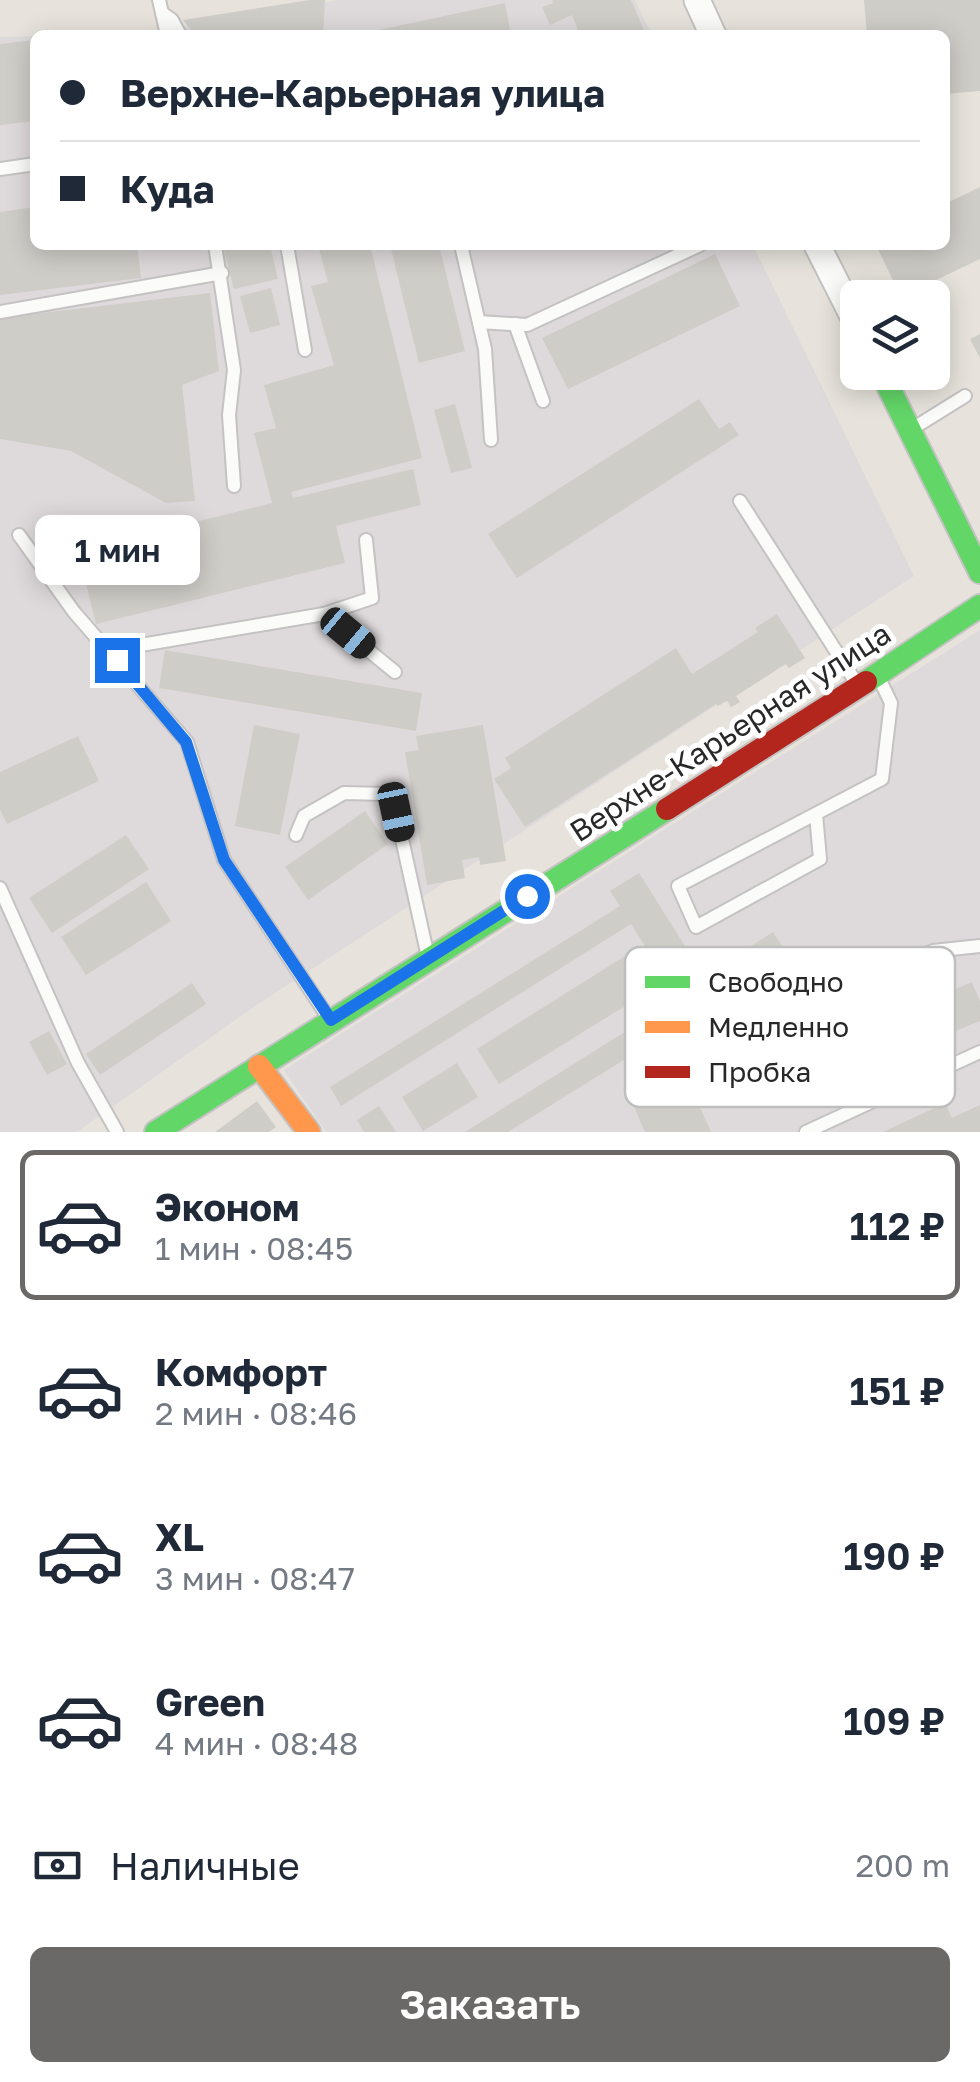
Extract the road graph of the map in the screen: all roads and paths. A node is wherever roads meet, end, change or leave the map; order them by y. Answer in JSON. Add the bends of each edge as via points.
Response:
{"nodes":[{"id":1,"x":697,"y":0,"type":"edge"},
{"id":2,"x":161,"y":6,"type":"edge"},
{"id":3,"x":177,"y":30,"type":"edge"},
{"id":4,"x":711,"y":30,"type":"edge"},
{"id":5,"x":30,"y":165,"type":"edge"},
{"id":6,"x":0,"y":169,"type":"edge"},
{"id":7,"x":216,"y":250,"type":"edge"},
{"id":8,"x":287,"y":250,"type":"edge"},
{"id":9,"x":463,"y":250,"type":"edge"},
{"id":10,"x":689,"y":250,"type":"edge"},
{"id":11,"x":820,"y":250,"type":"edge"},
{"id":12,"x":222,"y":273,"type":"junction"},
{"id":13,"x":840,"y":290,"type":"edge"},
{"id":14,"x":0,"y":312,"type":"edge"},
{"id":15,"x":479,"y":322,"type":"junction"},
{"id":16,"x":515,"y":324,"type":"junction"},
{"id":17,"x":305,"y":350,"type":"dead end"},
{"id":18,"x":890,"y":390,"type":"edge"},
{"id":19,"x":965,"y":396,"type":"dead end"},
{"id":20,"x":543,"y":401,"type":"dead end"},
{"id":21,"x":910,"y":431,"type":"junction"},
{"id":22,"x":491,"y":440,"type":"dead end"},
{"id":23,"x":234,"y":486,"type":"dead end"},
{"id":24,"x":740,"y":501,"type":"dead end"},
{"id":25,"x":20,"y":534,"type":"dead end"},
{"id":26,"x":366,"y":540,"type":"dead end"},
{"id":27,"x":980,"y":572,"type":"edge"},
{"id":28,"x":980,"y":606,"type":"edge"},
{"id":29,"x":324,"y":614,"type":"junction"},
{"id":30,"x":117,"y":660,"type":"junction"},
{"id":31,"x":395,"y":672,"type":"dead end"},
{"id":32,"x":868,"y":681,"type":"junction"},
{"id":33,"x":816,"y":814,"type":"junction"},
{"id":34,"x":296,"y":835,"type":"dead end"},
{"id":35,"x":0,"y":888,"type":"edge"},
{"id":36,"x":428,"y":959,"type":"junction"},
{"id":37,"x":331,"y":1020,"type":"junction"},
{"id":38,"x":980,"y":1052,"type":"edge"},
{"id":39,"x":955,"y":1063,"type":"edge"},
{"id":40,"x":259,"y":1066,"type":"junction"},
{"id":41,"x":860,"y":1107,"type":"edge"},
{"id":42,"x":116,"y":1132,"type":"edge"},
{"id":43,"x":156,"y":1132,"type":"edge"},
{"id":44,"x":310,"y":1132,"type":"edge"},
{"id":45,"x":806,"y":1132,"type":"edge"}],
"edges":[{"from":1,"to":4,"type":"street"},
{"from":2,"to":3,"type":"lane"},
{"from":5,"to":6,"type":"lane"},
{"from":7,"to":12,"type":"lane"},
{"from":8,"to":17,"type":"lane"},
{"from":9,"to":15,"type":"lane"},
{"from":10,"to":16,"type":"lane"},
{"from":11,"to":13,"type":"street"},
{"from":12,"to":14,"type":"lane"},
{"from":12,"to":23,"type":"lane","via":[[234,370]]},
{"from":15,"to":16,"type":"lane"},
{"from":15,"to":22,"type":"lane"},
{"from":16,"to":20,"type":"lane"},
{"from":18,"to":21,"type":"street"},
{"from":19,"to":21,"type":"lane"},
{"from":21,"to":27,"type":"street"},
{"from":24,"to":32,"type":"lane"},
{"from":25,"to":30,"type":"lane"},
{"from":26,"to":29,"type":"lane","via":[[372,598]]},
{"from":28,"to":32,"type":"street","name":"Верхне-Карьерная улица"},
{"from":29,"to":30,"type":"lane","via":[[129,648]]},
{"from":29,"to":31,"type":"lane"},
{"from":30,"to":37,"type":"lane","via":[[186,742],[224,860]]},
{"from":32,"to":33,"type":"lane","via":[[891,703],[882,779]]},
{"from":32,"to":36,"type":"street","name":"Верхне-Карьерная улица"},
{"from":33,"to":33,"type":"lane","via":[[820,859],[696,927],[678,886]]},
{"from":34,"to":36,"type":"lane","via":[[304,816],[344,793],[385,794],[396,812]]},
{"from":35,"to":42,"type":"lane"},
{"from":36,"to":37,"type":"street","name":"Верхне-Карьерная улица"},
{"from":37,"to":40,"type":"street","name":"Верхне-Карьерная улица"},
{"from":38,"to":39,"type":"lane"},
{"from":40,"to":43,"type":"street","name":"Верхне-Карьерная улица"},
{"from":40,"to":44,"type":"street"},
{"from":41,"to":45,"type":"lane"}]}
